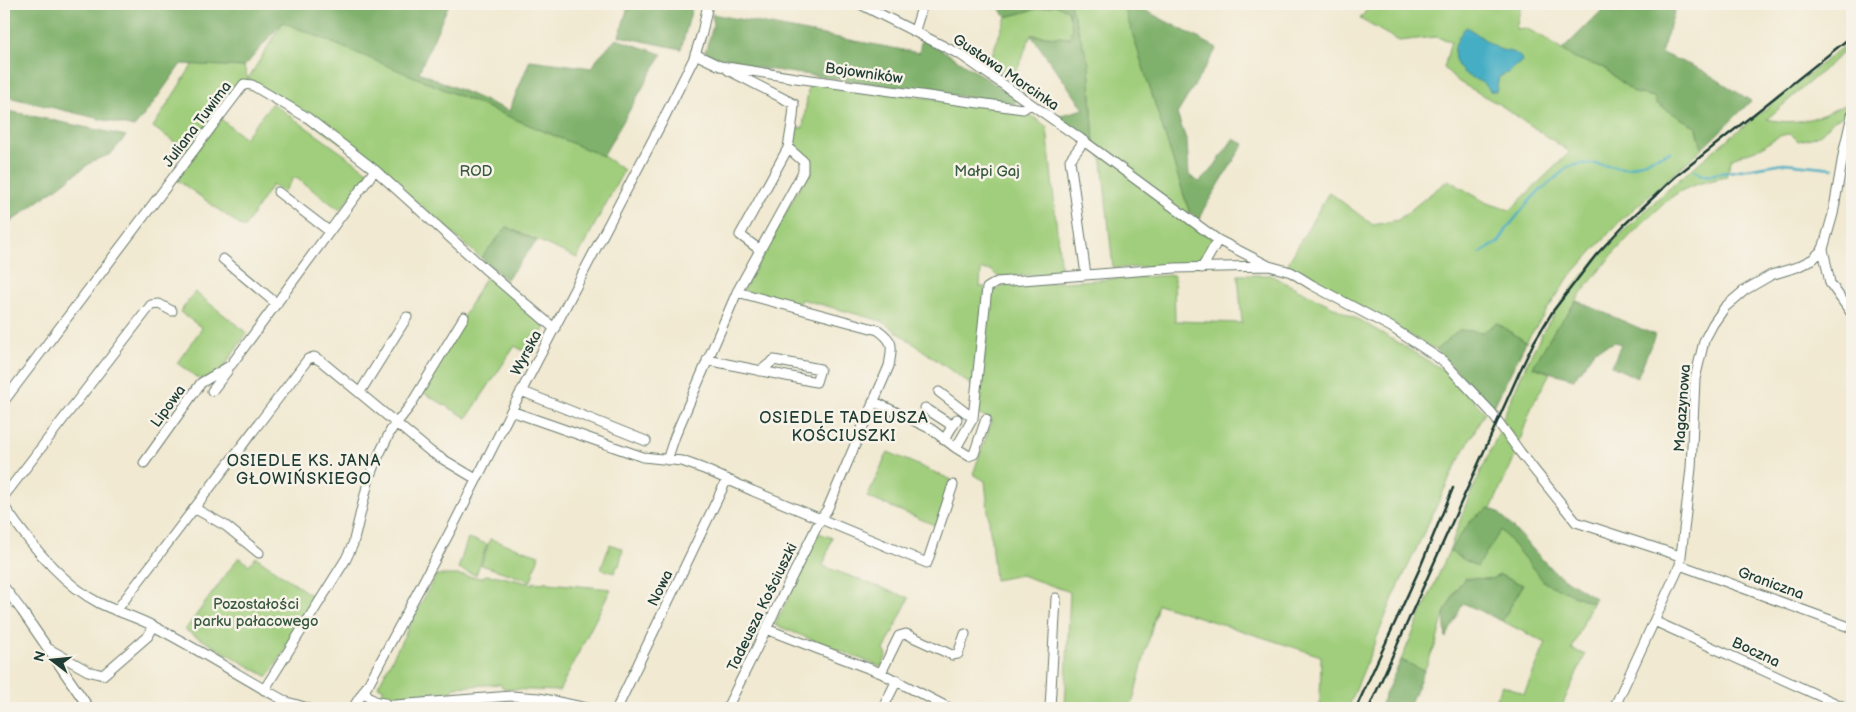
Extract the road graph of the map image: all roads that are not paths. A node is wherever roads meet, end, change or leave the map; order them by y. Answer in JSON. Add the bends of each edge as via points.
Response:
{"nodes":[{"id":1,"x":708,"y":4,"type":"edge"},
{"id":2,"x":860,"y":4,"type":"edge"},
{"id":3,"x":923,"y":4,"type":"edge"},
{"id":4,"x":915,"y":30,"type":"junction"},
{"id":5,"x":695,"y":54,"type":"junction"},
{"id":6,"x":720,"y":66,"type":"junction"},
{"id":7,"x":1030,"y":104,"type":"junction"},
{"id":8,"x":1852,"y":115,"type":"edge"},
{"id":9,"x":1082,"y":140,"type":"junction"},
{"id":10,"x":788,"y":148,"type":"junction"},
{"id":11,"x":375,"y":170,"type":"junction"},
{"id":12,"x":278,"y":192,"type":"dead end"},
{"id":13,"x":329,"y":231,"type":"junction"},
{"id":14,"x":1218,"y":240,"type":"junction"},
{"id":15,"x":760,"y":250,"type":"junction"},
{"id":16,"x":1823,"y":250,"type":"junction"},
{"id":17,"x":223,"y":259,"type":"dead end"},
{"id":18,"x":1269,"y":266,"type":"junction"},
{"id":19,"x":1202,"y":268,"type":"junction"},
{"id":20,"x":1086,"y":275,"type":"junction"},
{"id":21,"x":737,"y":292,"type":"junction"},
{"id":22,"x":277,"y":304,"type":"junction"},
{"id":23,"x":172,"y":311,"type":"dead end"},
{"id":24,"x":1852,"y":314,"type":"edge"},
{"id":25,"x":407,"y":317,"type":"dead end"},
{"id":26,"x":464,"y":317,"type":"dead end"},
{"id":27,"x":554,"y":329,"type":"junction"},
{"id":28,"x":707,"y":360,"type":"junction"},
{"id":29,"x":231,"y":366,"type":"junction"},
{"id":30,"x":760,"y":371,"type":"junction"},
{"id":31,"x":212,"y":391,"type":"dead end"},
{"id":32,"x":521,"y":391,"type":"junction"},
{"id":33,"x":360,"y":392,"type":"junction"},
{"id":34,"x":939,"y":392,"type":"dead end"},
{"id":35,"x":4,"y":401,"type":"edge"},
{"id":36,"x":874,"y":401,"type":"junction"},
{"id":37,"x":925,"y":408,"type":"dead end"},
{"id":38,"x":510,"y":411,"type":"junction"},
{"id":39,"x":973,"y":418,"type":"junction"},
{"id":40,"x":986,"y":419,"type":"dead end"},
{"id":41,"x":398,"y":423,"type":"junction"},
{"id":42,"x":944,"y":440,"type":"junction"},
{"id":43,"x":646,"y":441,"type":"dead end"},
{"id":44,"x":956,"y":448,"type":"junction"},
{"id":45,"x":666,"y":460,"type":"junction"},
{"id":46,"x":144,"y":463,"type":"dead end"},
{"id":47,"x":476,"y":479,"type":"junction"},
{"id":48,"x":727,"y":479,"type":"junction"},
{"id":49,"x":953,"y":485,"type":"dead end"},
{"id":50,"x":4,"y":496,"type":"edge"},
{"id":51,"x":4,"y":506,"type":"edge"},
{"id":52,"x":194,"y":508,"type":"junction"},
{"id":53,"x":821,"y":518,"type":"junction"},
{"id":54,"x":258,"y":552,"type":"dead end"},
{"id":55,"x":1680,"y":560,"type":"junction"},
{"id":56,"x":4,"y":587,"type":"edge"},
{"id":57,"x":1056,"y":598,"type":"dead end"},
{"id":58,"x":116,"y":611,"type":"junction"},
{"id":59,"x":1654,"y":621,"type":"junction"},
{"id":60,"x":154,"y":626,"type":"junction"},
{"id":61,"x":1852,"y":628,"type":"edge"},
{"id":62,"x":766,"y":629,"type":"junction"},
{"id":63,"x":965,"y":634,"type":"dead end"},
{"id":64,"x":47,"y":647,"type":"junction"},
{"id":65,"x":881,"y":673,"type":"junction"},
{"id":66,"x":897,"y":680,"type":"junction"},
{"id":67,"x":264,"y":690,"type":"junction"},
{"id":68,"x":364,"y":690,"type":"junction"},
{"id":69,"x":417,"y":704,"type":"junction"},
{"id":70,"x":440,"y":705,"type":"edge"},
{"id":71,"x":1840,"y":707,"type":"edge"},
{"id":72,"x":89,"y":708,"type":"edge"},
{"id":73,"x":308,"y":708,"type":"edge"},
{"id":74,"x":353,"y":708,"type":"edge"},
{"id":75,"x":357,"y":708,"type":"edge"},
{"id":76,"x":587,"y":708,"type":"edge"},
{"id":77,"x":617,"y":708,"type":"edge"},
{"id":78,"x":727,"y":708,"type":"edge"},
{"id":79,"x":883,"y":708,"type":"edge"},
{"id":80,"x":949,"y":708,"type":"edge"},
{"id":81,"x":1050,"y":708,"type":"edge"},
{"id":82,"x":1614,"y":708,"type":"edge"}],
"edges":[{"from":1,"to":5,"type":"street","name":"Wyrska"},
{"from":2,"to":4,"type":"street","name":"Gustawa Morcinka"},
{"from":3,"to":4,"type":"street"},
{"from":4,"to":7,"type":"street","name":"Gustawa Morcinka","via":[[961,55]]},
{"from":5,"to":6,"type":"street","name":"Bojowników"},
{"from":5,"to":27,"type":"street","name":"Wyrska"},
{"from":6,"to":7,"type":"street","name":"Bojowników","via":[[1023,109]]},
{"from":6,"to":10,"type":"street","via":[[794,104]]},
{"from":7,"to":9,"type":"street","name":"Gustawa Morcinka"},
{"from":8,"to":16,"type":"street","via":[[1834,214]]},
{"from":9,"to":14,"type":"street","name":"Gustawa Morcinka"},
{"from":9,"to":20,"type":"street","via":[[1070,160]]},
{"from":10,"to":15,"type":"street","via":[[803,161],[803,172]]},
{"from":10,"to":15,"type":"street","via":[[740,235]]},
{"from":11,"to":13,"type":"street","name":"Lipowa"},
{"from":11,"to":27,"type":"street","name":"Juliana Tuwima"},
{"from":11,"to":35,"type":"street","name":"Juliana Tuwima","via":[[308,118],[252,85],[244,84]]},
{"from":12,"to":13,"type":"street"},
{"from":13,"to":22,"type":"street","name":"Lipowa"},
{"from":14,"to":18,"type":"street","name":"Gustawa Morcinka"},
{"from":14,"to":19,"type":"street"},
{"from":15,"to":21,"type":"street"},
{"from":16,"to":24,"type":"street","via":[[1830,283]]},
{"from":16,"to":55,"type":"street","name":"Magazynowa","via":[[1813,260],[1771,275],[1745,290],[1725,308],[1704,340],[1695,379],[1691,468]]},
{"from":17,"to":22,"type":"street"},
{"from":18,"to":19,"type":"street"},
{"from":18,"to":55,"type":"street","name":"Graniczna","via":[[1291,272],[1391,327],[1444,361],[1491,412],[1576,522]]},
{"from":19,"to":20,"type":"street"},
{"from":20,"to":39,"type":"street","via":[[997,282],[987,288]]},
{"from":21,"to":28,"type":"street"},
{"from":21,"to":36,"type":"street","via":[[878,330],[888,338],[892,351]]},
{"from":22,"to":29,"type":"street","name":"Lipowa"},
{"from":23,"to":50,"type":"street","via":[[158,304],[151,305]]},
{"from":25,"to":33,"type":"street"},
{"from":26,"to":41,"type":"street"},
{"from":27,"to":32,"type":"street","name":"Wyrska"},
{"from":28,"to":30,"type":"street"},
{"from":28,"to":45,"type":"street"},
{"from":29,"to":31,"type":"street"},
{"from":29,"to":46,"type":"street","name":"Lipowa","via":[[201,383]]},
{"from":30,"to":30,"type":"street","via":[[816,382],[820,369],[774,360]]},
{"from":32,"to":38,"type":"street","name":"Wyrska"},
{"from":32,"to":43,"type":"street"},
{"from":33,"to":41,"type":"street"},
{"from":33,"to":52,"type":"street","via":[[321,361],[314,357],[308,359]]},
{"from":34,"to":39,"type":"street"},
{"from":36,"to":42,"type":"street","via":[[931,429]]},
{"from":36,"to":53,"type":"street"},
{"from":37,"to":42,"type":"street","via":[[955,422]]},
{"from":38,"to":45,"type":"street","via":[[643,457]]},
{"from":38,"to":47,"type":"street","name":"Wyrska"},
{"from":39,"to":44,"type":"street"},
{"from":40,"to":44,"type":"street","via":[[974,454],[969,456]]},
{"from":41,"to":47,"type":"street","via":[[431,452]]},
{"from":41,"to":67,"type":"street","via":[[391,430],[369,478],[353,544],[346,559]]},
{"from":42,"to":44,"type":"street"},
{"from":45,"to":48,"type":"street","via":[[682,462]]},
{"from":47,"to":68,"type":"street","name":"Wyrska"},
{"from":48,"to":53,"type":"street"},
{"from":48,"to":77,"type":"street","name":"Nowa"},
{"from":49,"to":53,"type":"street","via":[[927,563]]},
{"from":51,"to":58,"type":"street","via":[[21,531],[59,572],[97,602]]},
{"from":52,"to":54,"type":"street","via":[[226,526]]},
{"from":52,"to":58,"type":"street"},
{"from":53,"to":62,"type":"street","name":"Tadeusza Kościuszki"},
{"from":55,"to":59,"type":"street","name":"Magazynowa"},
{"from":55,"to":61,"type":"street","name":"Graniczna"},
{"from":56,"to":64,"type":"street"},
{"from":57,"to":81,"type":"street"},
{"from":58,"to":60,"type":"street"},
{"from":59,"to":71,"type":"street","name":"Boczna"},
{"from":59,"to":82,"type":"street","name":"Magazynowa"},
{"from":60,"to":64,"type":"street","via":[[148,636],[103,675],[88,671]]},
{"from":60,"to":67,"type":"street"},
{"from":62,"to":65,"type":"street"},
{"from":62,"to":78,"type":"street","name":"Tadeusza Kościuszki"},
{"from":63,"to":65,"type":"street","via":[[958,654],[952,655],[906,634],[899,636]]},
{"from":64,"to":72,"type":"street"},
{"from":65,"to":66,"type":"street"},
{"from":66,"to":79,"type":"street"},
{"from":66,"to":80,"type":"street"},
{"from":67,"to":73,"type":"street","via":[[286,702]]},
{"from":68,"to":69,"type":"street","via":[[368,697],[380,703],[411,701]]},
{"from":68,"to":74,"type":"street","name":"Wyrska"},
{"from":69,"to":70,"type":"street"},
{"from":69,"to":75,"type":"street"},
{"from":70,"to":76,"type":"street","via":[[512,696]]}]}
